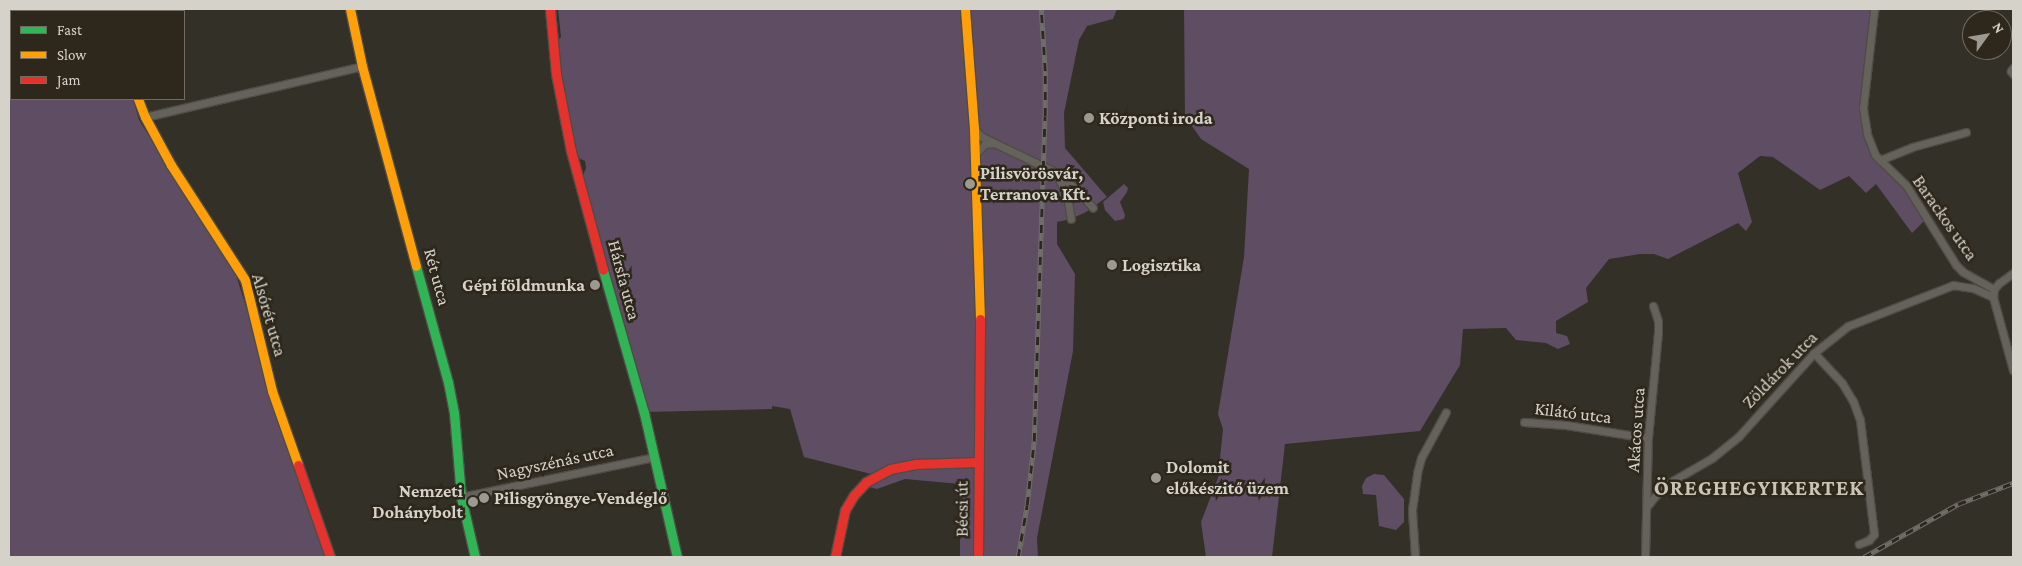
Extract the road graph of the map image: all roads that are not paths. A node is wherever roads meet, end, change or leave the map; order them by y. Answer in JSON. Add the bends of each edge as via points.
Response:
{"nodes":[{"id":1,"x":350,"y":9,"type":"edge"},
{"id":2,"x":550,"y":9,"type":"edge"},
{"id":3,"x":965,"y":9,"type":"edge"},
{"id":4,"x":1874,"y":10,"type":"dead end"},
{"id":5,"x":362,"y":66,"type":"junction"},
{"id":6,"x":2013,"y":68,"type":"edge"},
{"id":7,"x":2013,"y":74,"type":"edge"},
{"id":8,"x":138,"y":100,"type":"edge"},
{"id":9,"x":145,"y":117,"type":"junction"},
{"id":10,"x":974,"y":129,"type":"junction"},
{"id":11,"x":1966,"y":132,"type":"dead end"},
{"id":12,"x":994,"y":143,"type":"junction"},
{"id":13,"x":975,"y":154,"type":"junction"},
{"id":14,"x":1880,"y":160,"type":"junction"},
{"id":15,"x":1055,"y":172,"type":"junction"},
{"id":16,"x":1093,"y":208,"type":"dead end"},
{"id":17,"x":1071,"y":219,"type":"dead end"},
{"id":18,"x":2013,"y":273,"type":"edge"},
{"id":19,"x":1953,"y":285,"type":"joint"},
{"id":20,"x":1994,"y":293,"type":"junction"},
{"id":21,"x":1653,"y":306,"type":"dead end"},
{"id":22,"x":1814,"y":353,"type":"junction"},
{"id":23,"x":2013,"y":370,"type":"edge"},
{"id":24,"x":1446,"y":412,"type":"dead end"},
{"id":25,"x":1524,"y":422,"type":"dead end"},
{"id":26,"x":1648,"y":438,"type":"junction"},
{"id":27,"x":655,"y":457,"type":"junction"},
{"id":28,"x":979,"y":462,"type":"junction"},
{"id":29,"x":461,"y":497,"type":"junction"},
{"id":30,"x":1648,"y":505,"type":"junction"},
{"id":31,"x":1859,"y":544,"type":"dead end"},
{"id":32,"x":330,"y":557,"type":"edge"},
{"id":33,"x":475,"y":557,"type":"edge"},
{"id":34,"x":677,"y":557,"type":"edge"},
{"id":35,"x":836,"y":557,"type":"edge"},
{"id":36,"x":978,"y":557,"type":"edge"},
{"id":37,"x":1414,"y":557,"type":"edge"},
{"id":38,"x":1645,"y":557,"type":"edge"}],
"edges":[{"from":1,"to":5,"type":"street","name":"Rét utca"},
{"from":2,"to":27,"type":"street","name":"Hársfa utca","via":[[556,74],[571,151]]},
{"from":3,"to":10,"type":"street","name":"Bécsi út"},
{"from":4,"to":14,"type":"street","name":"Barackos utca","via":[[1863,108],[1867,134]]},
{"from":5,"to":9,"type":"street"},
{"from":5,"to":29,"type":"street","name":"Rét utca","via":[[448,382],[454,412]]},
{"from":6,"to":7,"type":"street"},
{"from":8,"to":9,"type":"street","name":"Alsórét utca"},
{"from":9,"to":32,"type":"street","name":"Alsórét utca","via":[[171,165],[244,280],[272,391]]},
{"from":10,"to":12,"type":"street"},
{"from":10,"to":13,"type":"street","name":"Bécsi út"},
{"from":11,"to":14,"type":"street"},
{"from":12,"to":13,"type":"street","via":[[985,144]]},
{"from":12,"to":15,"type":"street"},
{"from":13,"to":28,"type":"street","name":"Bécsi út","via":[[980,301]]},
{"from":14,"to":20,"type":"street","name":"Barackos utca","via":[[1906,186],[1956,265]]},
{"from":15,"to":16,"type":"street"},
{"from":15,"to":17,"type":"street","via":[[1067,195]]},
{"from":18,"to":20,"type":"street"},
{"from":19,"to":20,"type":"street","name":"Barackos utca"},
{"from":19,"to":22,"type":"street","name":"Zöldárok utca","via":[[1859,321],[1825,342]]},
{"from":20,"to":23,"type":"street"},
{"from":21,"to":26,"type":"street","name":"Akácos utca","via":[[1658,333]]},
{"from":22,"to":30,"type":"street","name":"Zöldárok utca","via":[[1739,436],[1712,458],[1674,480]]},
{"from":22,"to":31,"type":"street","via":[[1842,382],[1860,420],[1874,534],[1870,540]]},
{"from":24,"to":37,"type":"street","via":[[1417,473],[1412,510]]},
{"from":25,"to":26,"type":"street","name":"Kilátó utca"},
{"from":26,"to":30,"type":"street","name":"Akácos utca"},
{"from":27,"to":29,"type":"street","name":"Nagyszénás utca"},
{"from":27,"to":34,"type":"street","name":"Hársfa utca"},
{"from":28,"to":35,"type":"street","via":[[915,464],[890,469],[866,482],[845,510]]},
{"from":28,"to":36,"type":"street","name":"Bécsi út"},
{"from":29,"to":33,"type":"street","name":"Rét utca"},
{"from":30,"to":38,"type":"street","name":"Akácos utca"}]}
